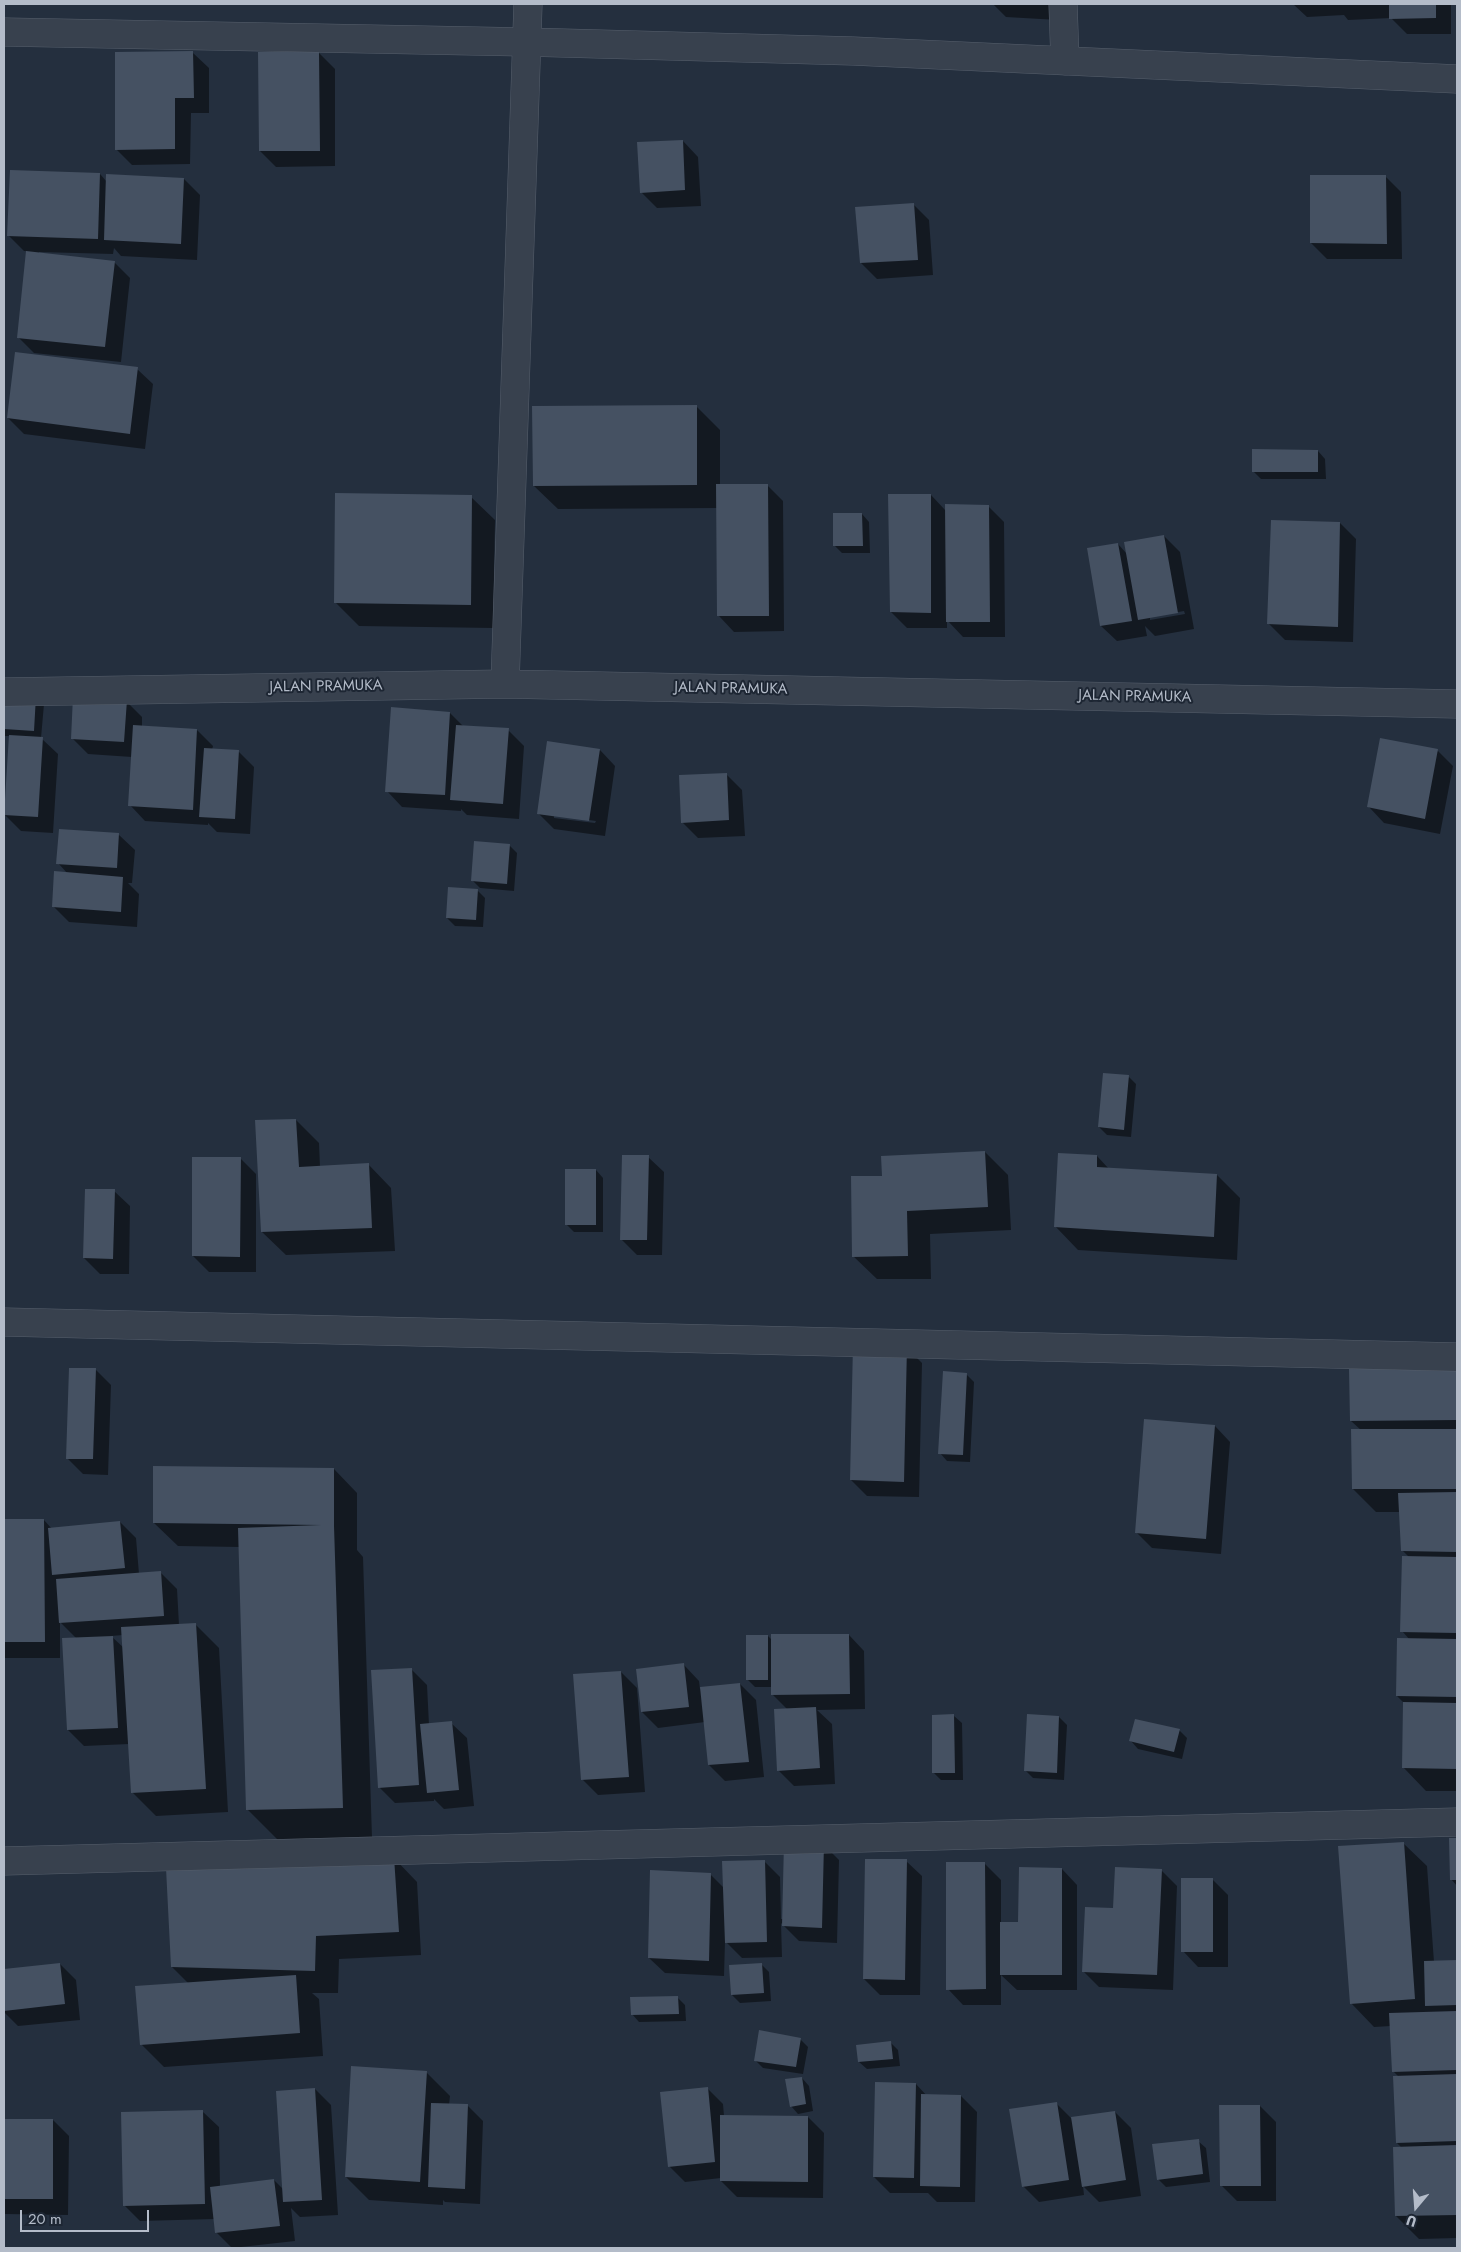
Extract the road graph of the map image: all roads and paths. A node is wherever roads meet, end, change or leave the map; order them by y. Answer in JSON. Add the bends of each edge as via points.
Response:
{"nodes":[{"id":1,"x":528,"y":4,"type":"edge"},
{"id":2,"x":1064,"y":4,"type":"edge"},
{"id":3,"x":4,"y":32,"type":"edge"},
{"id":4,"x":526,"y":42,"type":"junction"},
{"id":5,"x":1065,"y":61,"type":"junction"},
{"id":6,"x":1457,"y":80,"type":"edge"},
{"id":7,"x":505,"y":684,"type":"junction"},
{"id":8,"x":4,"y":692,"type":"edge"},
{"id":9,"x":1457,"y":704,"type":"edge"},
{"id":10,"x":4,"y":1322,"type":"edge"},
{"id":11,"x":1457,"y":1357,"type":"edge"},
{"id":12,"x":1457,"y":1822,"type":"edge"},
{"id":13,"x":4,"y":1862,"type":"edge"}],
"edges":[{"from":1,"to":4,"type":"street"},
{"from":2,"to":5,"type":"street"},
{"from":3,"to":4,"type":"street"},
{"from":4,"to":5,"type":"street","via":[[853,51]]},
{"from":4,"to":7,"type":"street"},
{"from":5,"to":6,"type":"street"},
{"from":7,"to":8,"type":"street","name":"JALAN PRAMUKA"},
{"from":7,"to":9,"type":"street","name":"JALAN PRAMUKA"},
{"from":10,"to":11,"type":"street"},
{"from":12,"to":13,"type":"street"}]}
